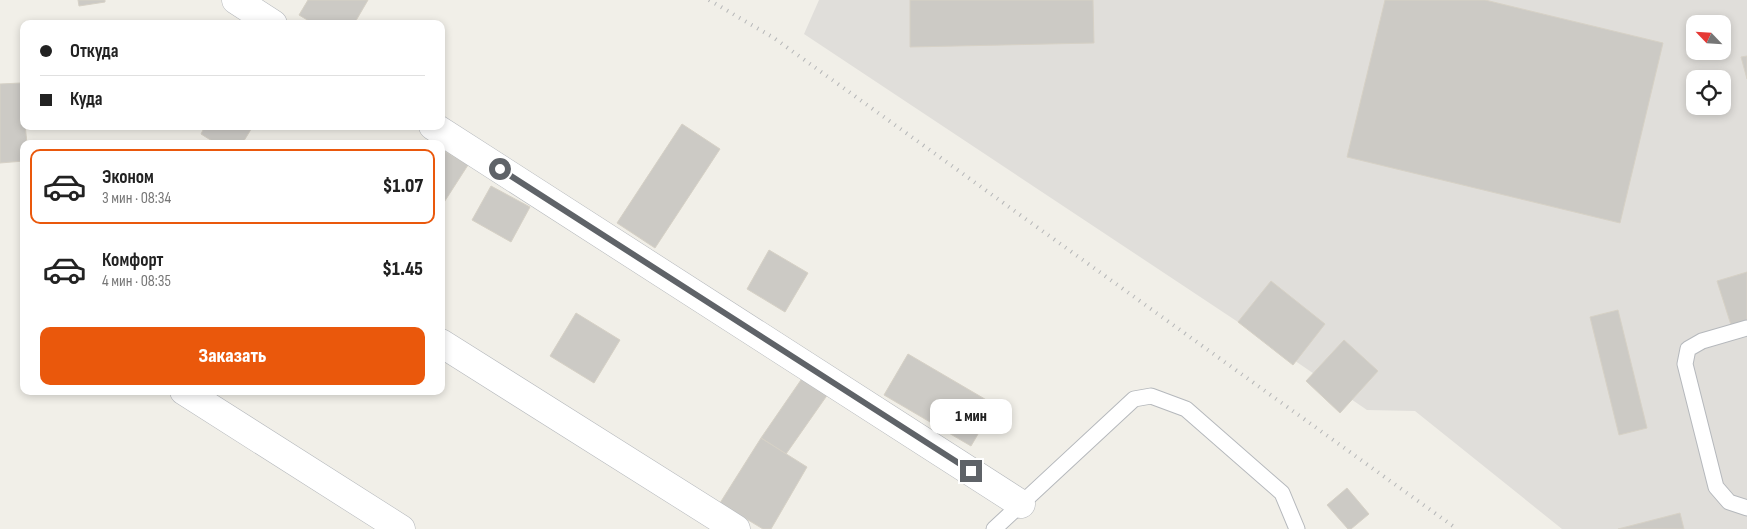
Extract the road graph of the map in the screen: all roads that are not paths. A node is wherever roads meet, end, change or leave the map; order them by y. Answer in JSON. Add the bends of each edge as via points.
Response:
{"nodes":[{"id":1,"x":236,"y":0,"type":"edge"},
{"id":2,"x":267,"y":20,"type":"edge"},
{"id":3,"x":439,"y":130,"type":"edge"},
{"id":4,"x":1747,"y":328,"type":"edge"},
{"id":5,"x":445,"y":345,"type":"edge"},
{"id":6,"x":190,"y":395,"type":"edge"},
{"id":7,"x":1021,"y":504,"type":"junction"},
{"id":8,"x":1747,"y":508,"type":"edge"},
{"id":9,"x":401,"y":529,"type":"edge"},
{"id":10,"x":736,"y":529,"type":"edge"},
{"id":11,"x":994,"y":529,"type":"edge"},
{"id":12,"x":1298,"y":529,"type":"edge"}],
"edges":[{"from":1,"to":2,"type":"street"},
{"from":3,"to":7,"type":"street"},
{"from":4,"to":8,"type":"lane","via":[[1702,341],[1688,349],[1685,364],[1716,487],[1730,502]]},
{"from":5,"to":10,"type":"street"},
{"from":6,"to":9,"type":"street"},
{"from":7,"to":11,"type":"lane"},
{"from":7,"to":12,"type":"lane","via":[[1134,399],[1152,396],[1186,409],[1282,493]]}]}
